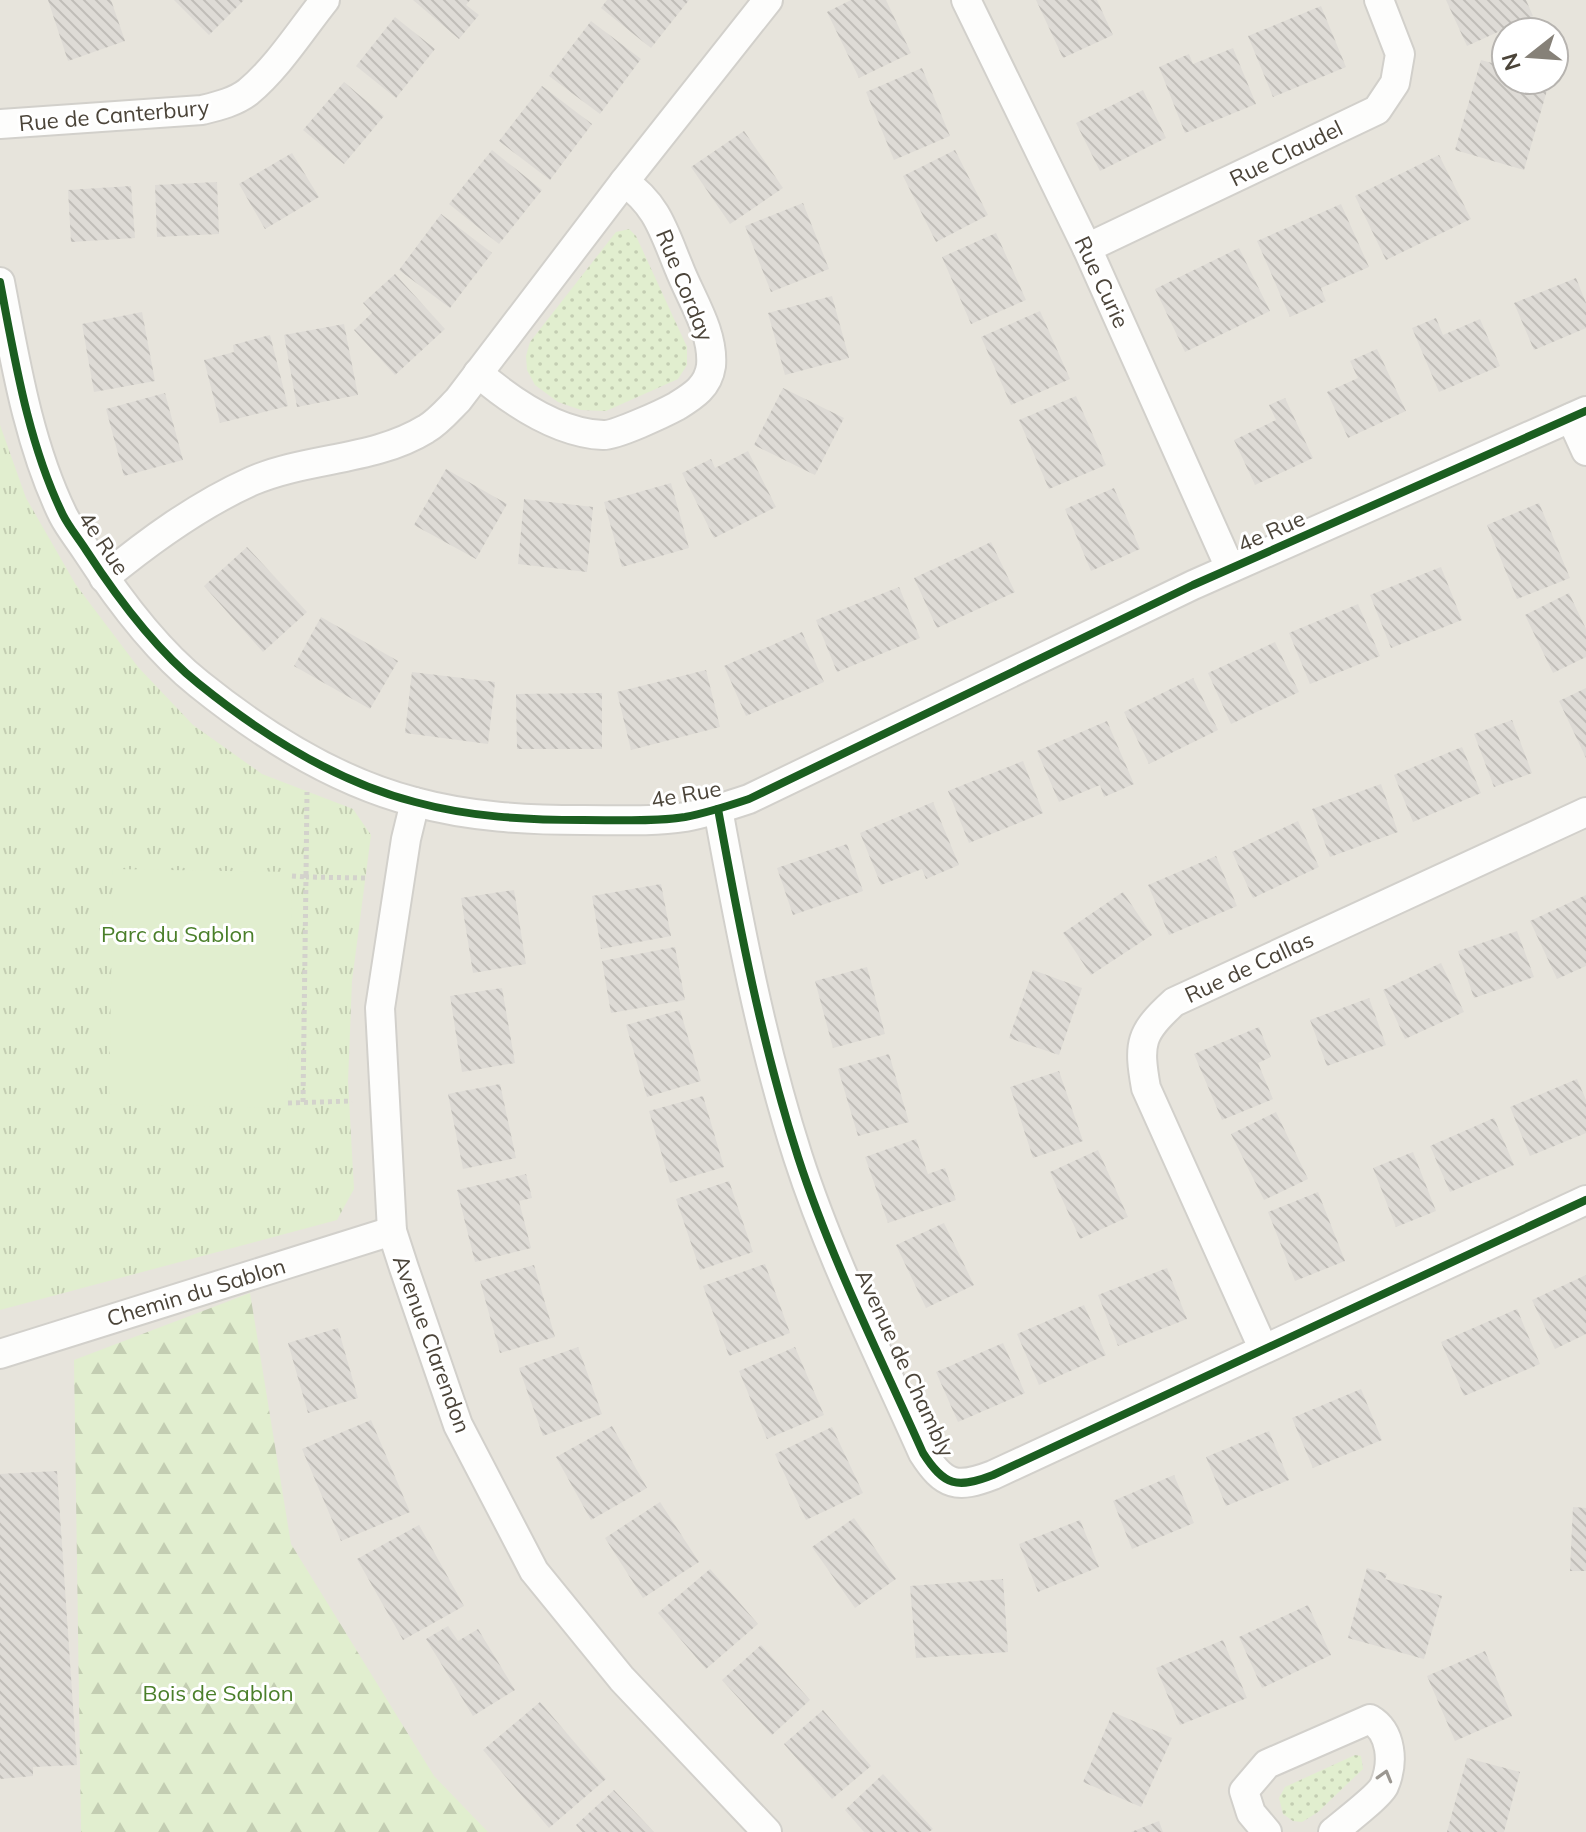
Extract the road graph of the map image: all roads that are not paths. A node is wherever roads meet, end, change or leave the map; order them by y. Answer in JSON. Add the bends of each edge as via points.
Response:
{"nodes":[{"id":1,"x":325,"y":0,"type":"edge"},
{"id":2,"x":768,"y":0,"type":"edge"},
{"id":3,"x":966,"y":0,"type":"edge"},
{"id":4,"x":1379,"y":0,"type":"edge"},
{"id":5,"x":0,"y":124,"type":"edge"},
{"id":6,"x":624,"y":182,"type":"junction"},
{"id":7,"x":1087,"y":248,"type":"junction"},
{"id":8,"x":0,"y":282,"type":"edge"},
{"id":9,"x":478,"y":373,"type":"junction"},
{"id":10,"x":1578,"y":415,"type":"edge"},
{"id":11,"x":1586,"y":451,"type":"edge"},
{"id":12,"x":1230,"y":568,"type":"junction"},
{"id":13,"x":104,"y":578,"type":"junction"},
{"id":14,"x":415,"y":802,"type":"junction"},
{"id":15,"x":718,"y":809,"type":"junction"},
{"id":16,"x":1586,"y":812,"type":"edge"},
{"id":17,"x":1586,"y":1200,"type":"edge"},
{"id":18,"x":392,"y":1231,"type":"junction"},
{"id":19,"x":1263,"y":1348,"type":"junction"},
{"id":20,"x":0,"y":1354,"type":"edge"},
{"id":21,"x":767,"y":1832,"type":"edge"},
{"id":22,"x":1267,"y":1832,"type":"edge"},
{"id":23,"x":1333,"y":1832,"type":"edge"}],
"edges":[{"from":1,"to":5,"type":"street","name":"Rue de Canterbury","via":[[268,72],[247,93],[224,104],[202,110]]},
{"from":2,"to":6,"type":"street"},
{"from":3,"to":7,"type":"street","name":"Rue Curie"},
{"from":4,"to":7,"type":"street","name":"Rue Claudel","via":[[1400,54],[1395,83],[1377,110]]},
{"from":6,"to":9,"type":"street"},
{"from":6,"to":9,"type":"street","name":"Rue Corday","via":[[643,195],[661,223],[711,343],[710,369],[702,389],[673,408],[605,436],[560,426]]},
{"from":7,"to":12,"type":"street","name":"Rue Curie"},
{"from":8,"to":13,"type":"street","name":"4e Rue","via":[[36,445],[64,516]]},
{"from":9,"to":13,"type":"street","via":[[430,427],[410,438],[253,481],[189,516]]},
{"from":10,"to":11,"type":"street"},
{"from":10,"to":12,"type":"street","name":"4e Rue"},
{"from":12,"to":15,"type":"street","name":"4e Rue","via":[[749,799]]},
{"from":13,"to":14,"type":"street","name":"4e Rue","via":[[197,683],[311,759]]},
{"from":14,"to":15,"type":"street","name":"4e Rue","via":[[520,820],[644,820]]},
{"from":14,"to":18,"type":"street","name":"Avenue Clarendon","via":[[380,1008]]},
{"from":15,"to":19,"type":"street","name":"Avenue de Chambly","via":[[756,993],[799,1158],[845,1278],[935,1472],[946,1481],[973,1483]]},
{"from":16,"to":19,"type":"street","name":"Rue de Callas","via":[[1174,1002],[1152,1022],[1140,1051],[1146,1088]]},
{"from":17,"to":19,"type":"street","name":"Avenue de Chambly"},
{"from":18,"to":20,"type":"street","name":"Chemin du Sablon"},
{"from":18,"to":21,"type":"street","name":"Avenue Clarendon","via":[[458,1425],[534,1571],[622,1679]]},
{"from":23,"to":22,"type":"street","one_way":true,"via":[[1384,1787],[1391,1752],[1380,1725],[1370,1719],[1267,1764],[1244,1791],[1251,1813]]}]}
